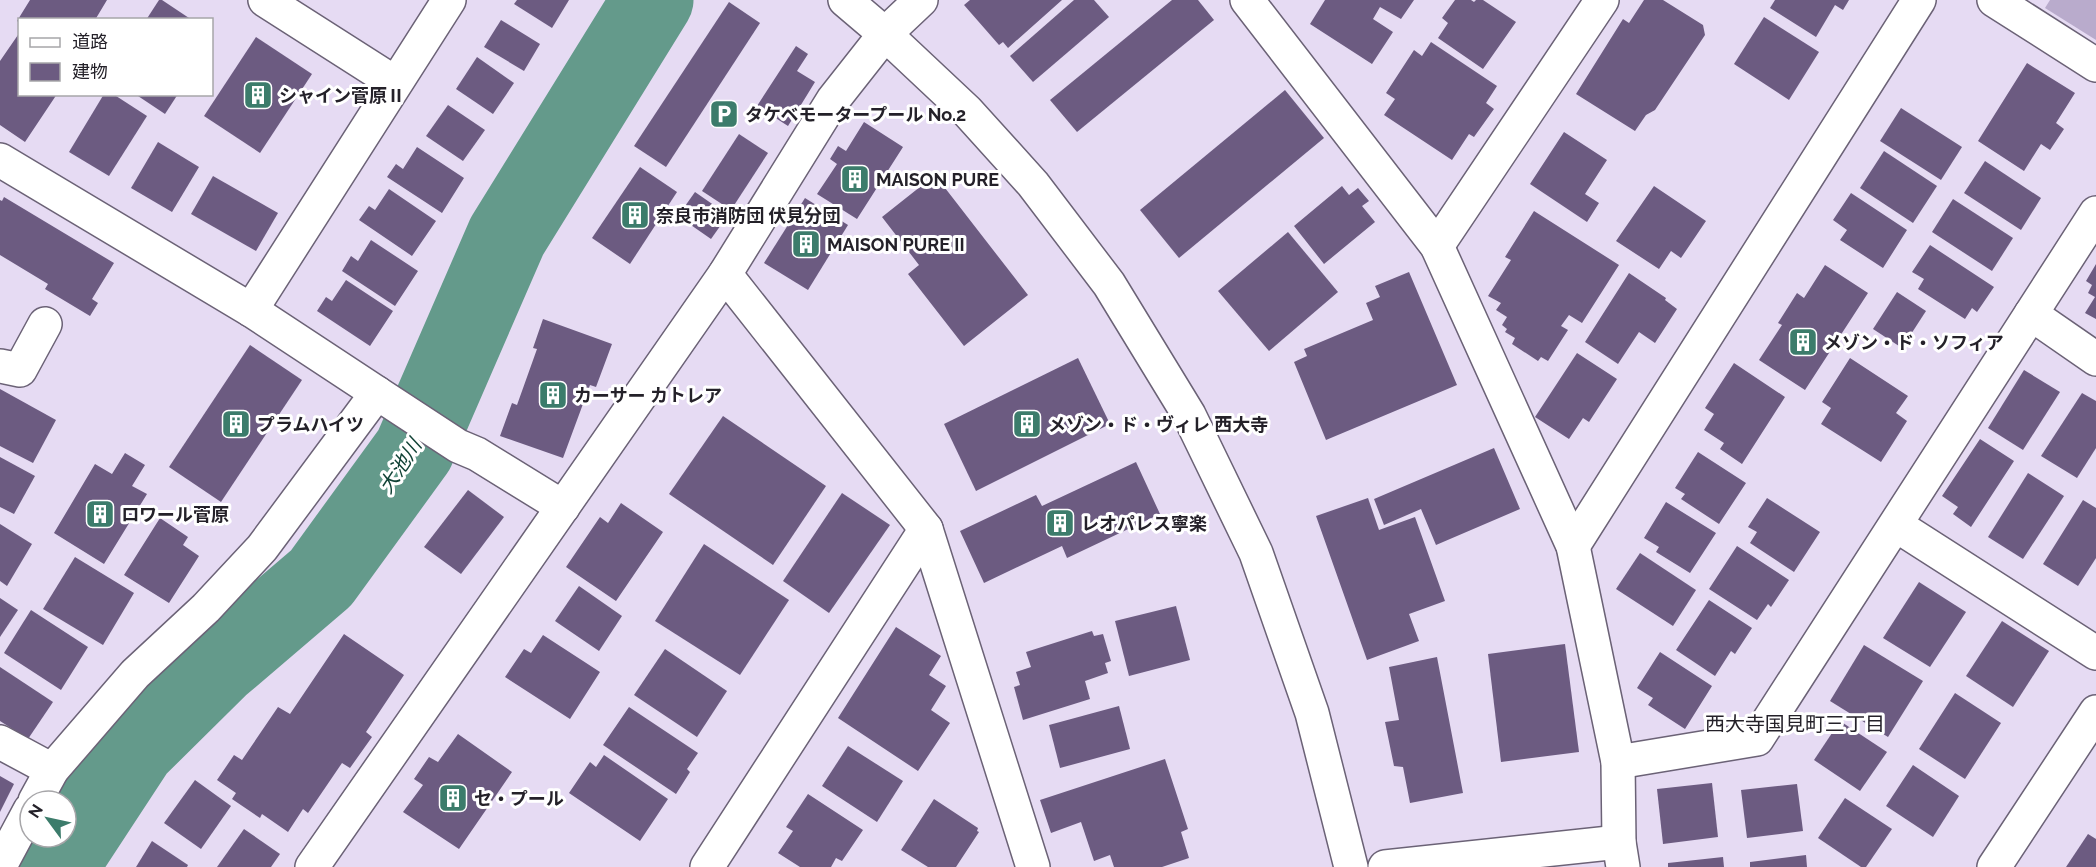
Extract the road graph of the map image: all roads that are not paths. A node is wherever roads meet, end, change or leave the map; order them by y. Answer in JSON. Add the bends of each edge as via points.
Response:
{"nodes":[{"id":1,"x":265,"y":0,"type":"edge"},
{"id":2,"x":449,"y":0,"type":"edge"},
{"id":3,"x":845,"y":0,"type":"edge"},
{"id":4,"x":921,"y":0,"type":"edge"},
{"id":5,"x":1602,"y":0,"type":"edge"},
{"id":6,"x":1919,"y":0,"type":"edge"},
{"id":7,"x":1994,"y":0,"type":"edge"},
{"id":8,"x":1265,"y":8,"type":"edge"},
{"id":9,"x":885,"y":34,"type":"junction"},
{"id":10,"x":2096,"y":65,"type":"edge"},
{"id":11,"x":394,"y":83,"type":"junction"},
{"id":12,"x":0,"y":160,"type":"edge"},
{"id":13,"x":2096,"y":213,"type":"edge"},
{"id":14,"x":1437,"y":246,"type":"junction"},
{"id":15,"x":725,"y":274,"type":"junction"},
{"id":16,"x":251,"y":310,"type":"junction"},
{"id":17,"x":2031,"y":314,"type":"junction"},
{"id":18,"x":45,"y":324,"type":"dead end"},
{"id":19,"x":2096,"y":359,"type":"edge"},
{"id":20,"x":0,"y":366,"type":"edge"},
{"id":21,"x":377,"y":393,"type":"junction"},
{"id":22,"x":563,"y":507,"type":"junction"},
{"id":23,"x":1896,"y":525,"type":"junction"},
{"id":24,"x":926,"y":529,"type":"junction"},
{"id":25,"x":1573,"y":546,"type":"junction"},
{"id":26,"x":2096,"y":653,"type":"edge"},
{"id":27,"x":2096,"y":712,"type":"edge"},
{"id":28,"x":0,"y":742,"type":"edge"},
{"id":29,"x":1618,"y":762,"type":"junction"},
{"id":30,"x":52,"y":770,"type":"junction"},
{"id":31,"x":42,"y":789,"type":"edge"},
{"id":32,"x":18,"y":832,"type":"edge"},
{"id":33,"x":1621,"y":855,"type":"edge"},
{"id":34,"x":0,"y":866,"type":"edge"},
{"id":35,"x":312,"y":867,"type":"edge"},
{"id":36,"x":707,"y":867,"type":"edge"},
{"id":37,"x":1033,"y":867,"type":"edge"},
{"id":38,"x":1351,"y":867,"type":"edge"},
{"id":39,"x":1385,"y":867,"type":"edge"},
{"id":40,"x":1994,"y":867,"type":"edge"}],
"edges":[{"from":1,"to":11,"type":"street"},
{"from":2,"to":11,"type":"street"},
{"from":3,"to":9,"type":"street"},
{"from":4,"to":9,"type":"street"},
{"from":5,"to":14,"type":"street"},
{"from":6,"to":25,"type":"street"},
{"from":7,"to":10,"type":"street"},
{"from":8,"to":14,"type":"street"},
{"from":9,"to":15,"type":"street","via":[[833,100]]},
{"from":9,"to":38,"type":"street","via":[[967,111],[1033,184],[1109,284],[1189,416],[1256,553],[1312,713]]},
{"from":11,"to":16,"type":"street"},
{"from":12,"to":16,"type":"street"},
{"from":13,"to":17,"type":"street"},
{"from":14,"to":25,"type":"street"},
{"from":15,"to":22,"type":"street"},
{"from":15,"to":24,"type":"street"},
{"from":16,"to":21,"type":"street"},
{"from":17,"to":19,"type":"street"},
{"from":17,"to":23,"type":"street"},
{"from":18,"to":20,"type":"street","via":[[20,369]]},
{"from":21,"to":22,"type":"street"},
{"from":21,"to":30,"type":"street","via":[[262,548],[206,608],[135,674]]},
{"from":22,"to":35,"type":"street"},
{"from":23,"to":26,"type":"street"},
{"from":23,"to":29,"type":"street","via":[[1757,739]]},
{"from":24,"to":36,"type":"street"},
{"from":24,"to":37,"type":"street"},
{"from":25,"to":29,"type":"street"},
{"from":27,"to":40,"type":"street"},
{"from":28,"to":30,"type":"street"},
{"from":29,"to":33,"type":"street"},
{"from":30,"to":31,"type":"street"},
{"from":32,"to":34,"type":"street"},
{"from":33,"to":39,"type":"street"}]}
